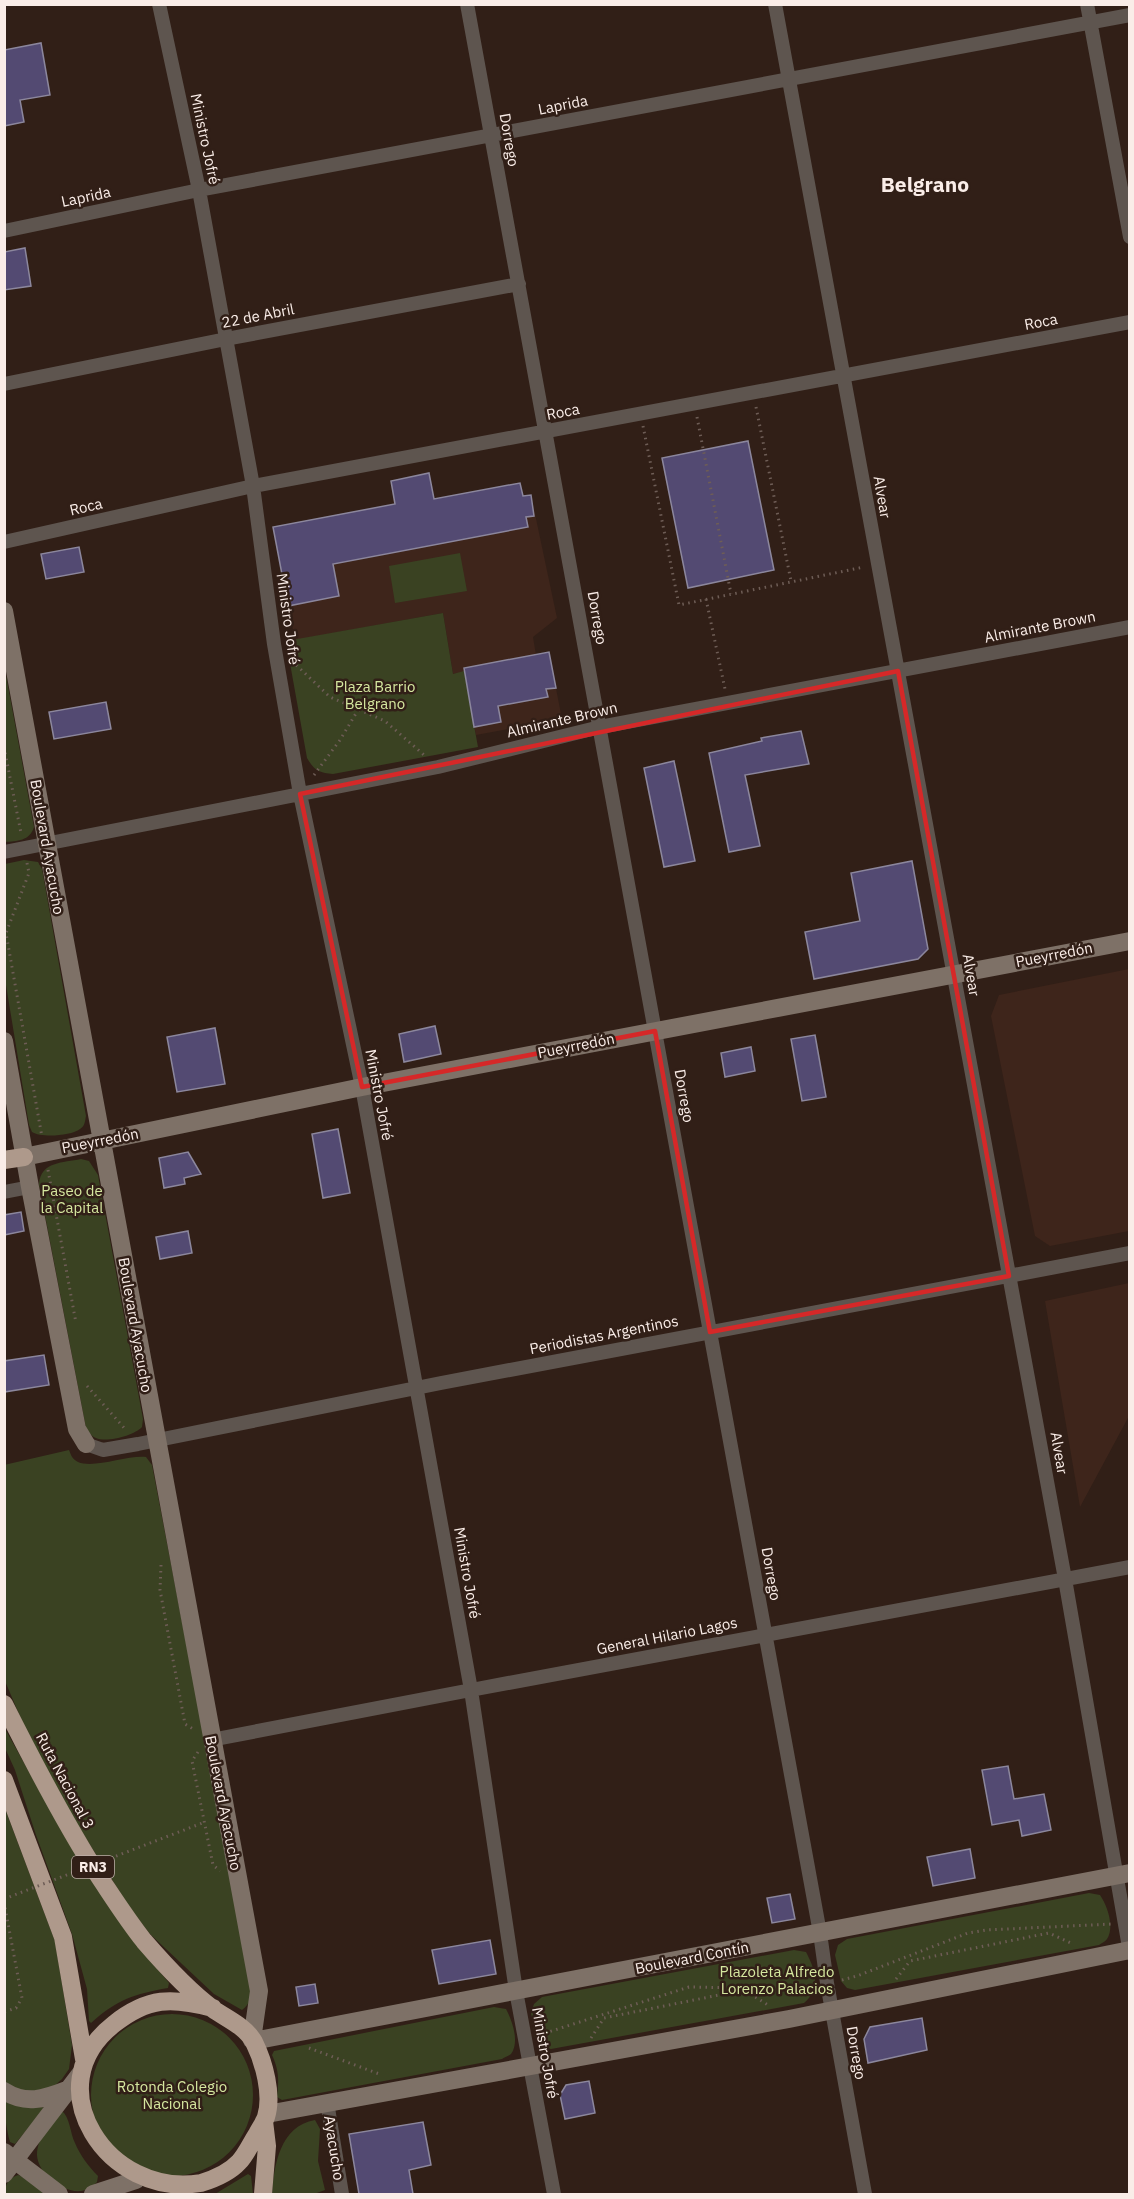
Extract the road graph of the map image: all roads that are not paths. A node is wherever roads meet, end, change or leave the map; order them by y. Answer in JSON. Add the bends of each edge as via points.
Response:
{"nodes":[{"id":1,"x":159,"y":4,"type":"edge"},
{"id":2,"x":467,"y":4,"type":"edge"},
{"id":3,"x":775,"y":4,"type":"edge"},
{"id":4,"x":1087,"y":4,"type":"edge"},
{"id":5,"x":1130,"y":15,"type":"edge"},
{"id":6,"x":1090,"y":22,"type":"junction"},
{"id":7,"x":789,"y":79,"type":"junction"},
{"id":8,"x":492,"y":135,"type":"junction"},
{"id":9,"x":199,"y":190,"type":"junction"},
{"id":10,"x":4,"y":231,"type":"edge"},
{"id":11,"x":1130,"y":237,"type":"edge"},
{"id":12,"x":519,"y":284,"type":"junction"},
{"id":13,"x":1130,"y":322,"type":"edge"},
{"id":14,"x":226,"y":339,"type":"junction"},
{"id":15,"x":843,"y":376,"type":"junction"},
{"id":16,"x":4,"y":384,"type":"edge"},
{"id":17,"x":546,"y":432,"type":"junction"},
{"id":18,"x":253,"y":486,"type":"junction"},
{"id":19,"x":4,"y":542,"type":"edge"},
{"id":20,"x":4,"y":611,"type":"edge"},
{"id":21,"x":1130,"y":627,"type":"edge"},
{"id":22,"x":898,"y":671,"type":"junction"},
{"id":23,"x":600,"y":727,"type":"junction"},
{"id":24,"x":300,"y":794,"type":"junction"},
{"id":25,"x":46,"y":844,"type":"junction"},
{"id":26,"x":4,"y":852,"type":"edge"},
{"id":27,"x":1130,"y":941,"type":"edge"},
{"id":28,"x":954,"y":975,"type":"junction"},
{"id":29,"x":655,"y":1031,"type":"junction"},
{"id":30,"x":4,"y":1041,"type":"edge"},
{"id":31,"x":362,"y":1087,"type":"junction"},
{"id":32,"x":102,"y":1142,"type":"junction"},
{"id":33,"x":24,"y":1157,"type":"junction"},
{"id":34,"x":4,"y":1160,"type":"edge"},
{"id":35,"x":30,"y":1187,"type":"junction"},
{"id":36,"x":4,"y":1192,"type":"edge"},
{"id":37,"x":1130,"y":1253,"type":"edge"},
{"id":38,"x":1010,"y":1276,"type":"junction"},
{"id":39,"x":710,"y":1332,"type":"junction"},
{"id":40,"x":416,"y":1387,"type":"junction"},
{"id":41,"x":147,"y":1442,"type":"junction"},
{"id":42,"x":86,"y":1444,"type":"joint"},
{"id":43,"x":1130,"y":1567,"type":"edge"},
{"id":44,"x":1065,"y":1579,"type":"junction"},
{"id":45,"x":765,"y":1635,"type":"junction"},
{"id":46,"x":471,"y":1690,"type":"junction"},
{"id":47,"x":4,"y":1704,"type":"edge"},
{"id":48,"x":211,"y":1740,"type":"junction"},
{"id":49,"x":4,"y":1780,"type":"edge"},
{"id":50,"x":1123,"y":1874,"type":"edge"},
{"id":51,"x":820,"y":1933,"type":"junction"},
{"id":52,"x":1129,"y":1951,"type":"edge"},
{"id":53,"x":516,"y":1991,"type":"junction"},
{"id":54,"x":213,"y":2008,"type":"junction"},
{"id":55,"x":832,"y":2009,"type":"junction"},
{"id":56,"x":253,"y":2040,"type":"junction"},
{"id":57,"x":82,"y":2066,"type":"junction"},
{"id":58,"x":530,"y":2067,"type":"junction"},
{"id":59,"x":4,"y":2091,"type":"edge"},
{"id":60,"x":67,"y":2091,"type":"junction"},
{"id":61,"x":327,"y":2102,"type":"junction"},
{"id":62,"x":266,"y":2117,"type":"junction"},
{"id":63,"x":8,"y":2162,"type":"edge"},
{"id":64,"x":148,"y":2186,"type":"edge"},
{"id":65,"x":59,"y":2194,"type":"edge"},
{"id":66,"x":93,"y":2194,"type":"edge"},
{"id":67,"x":263,"y":2194,"type":"edge"},
{"id":68,"x":342,"y":2194,"type":"edge"},
{"id":69,"x":554,"y":2194,"type":"edge"},
{"id":70,"x":865,"y":2194,"type":"edge"}],
"edges":[{"from":1,"to":9,"type":"street","name":"Ministro Jofré"},
{"from":2,"to":8,"type":"street","name":"Dorrego"},
{"from":3,"to":7,"type":"street","name":"Alvear"},
{"from":4,"to":6,"type":"street"},
{"from":5,"to":6,"type":"street","name":"Laprida"},
{"from":6,"to":7,"type":"street","name":"Laprida"},
{"from":6,"to":11,"type":"street"},
{"from":7,"to":8,"type":"street","name":"Laprida"},
{"from":7,"to":15,"type":"street","name":"Alvear"},
{"from":8,"to":9,"type":"street","name":"Laprida"},
{"from":8,"to":12,"type":"street","name":"Dorrego"},
{"from":9,"to":10,"type":"street","name":"Laprida"},
{"from":9,"to":14,"type":"street","name":"Ministro Jofré"},
{"from":12,"to":14,"type":"street","name":"22 de Abril"},
{"from":12,"to":17,"type":"street","name":"Dorrego"},
{"from":13,"to":15,"type":"street","name":"Roca"},
{"from":14,"to":16,"type":"street","name":"22 de Abril"},
{"from":14,"to":18,"type":"street","name":"Ministro Jofré"},
{"from":15,"to":17,"type":"street","name":"Roca"},
{"from":15,"to":22,"type":"street","name":"Alvear"},
{"from":17,"to":18,"type":"street","name":"Roca"},
{"from":17,"to":23,"type":"street","name":"Dorrego"},
{"from":18,"to":19,"type":"street","name":"Roca"},
{"from":18,"to":24,"type":"street","name":"Ministro Jofré","via":[[273,644]]},
{"from":20,"to":25,"type":"main road","name":"Boulevard Ayacucho"},
{"from":21,"to":22,"type":"street","name":"Almirante Brown"},
{"from":22,"to":23,"type":"street","name":"Almirante Brown"},
{"from":22,"to":28,"type":"street","name":"Alvear"},
{"from":23,"to":24,"type":"street","name":"Almirante Brown","via":[[438,767]]},
{"from":23,"to":29,"type":"street","name":"Dorrego"},
{"from":24,"to":25,"type":"street","name":"Almirante Brown"},
{"from":24,"to":31,"type":"street","name":"Ministro Jofré"},
{"from":25,"to":26,"type":"street","name":"Almirante Brown"},
{"from":25,"to":32,"type":"main road","name":"Boulevard Ayacucho"},
{"from":27,"to":28,"type":"main road","name":"Pueyrredón"},
{"from":28,"to":29,"type":"main road","name":"Pueyrredón"},
{"from":28,"to":38,"type":"street","name":"Alvear"},
{"from":29,"to":31,"type":"main road","name":"Pueyrredón"},
{"from":29,"to":39,"type":"street","name":"Dorrego"},
{"from":30,"to":33,"type":"main road"},
{"from":31,"to":32,"type":"main road","name":"Pueyrredón"},
{"from":31,"to":40,"type":"street","name":"Ministro Jofré"},
{"from":32,"to":33,"type":"main road","name":"Pueyrredón"},
{"from":32,"to":41,"type":"main road","name":"Boulevard Ayacucho"},
{"from":33,"to":34,"type":"highway"},
{"from":33,"to":35,"type":"main road"},
{"from":35,"to":36,"type":"street"},
{"from":35,"to":42,"type":"main road","via":[[77,1429]]},
{"from":37,"to":38,"type":"street","name":"Periodistas Argentinos"},
{"from":38,"to":39,"type":"street","name":"Periodistas Argentinos"},
{"from":38,"to":44,"type":"street","name":"Alvear"},
{"from":39,"to":40,"type":"street","name":"Periodistas Argentinos"},
{"from":39,"to":45,"type":"street","name":"Dorrego"},
{"from":40,"to":41,"type":"street","name":"Periodistas Argentinos"},
{"from":40,"to":46,"type":"street","name":"Ministro Jofré"},
{"from":41,"to":42,"type":"street","name":"Periodistas Argentinos","via":[[103,1450]]},
{"from":41,"to":48,"type":"main road","name":"Boulevard Ayacucho"},
{"from":43,"to":44,"type":"street","name":"General Hilario Lagos"},
{"from":44,"to":45,"type":"street","name":"General Hilario Lagos"},
{"from":44,"to":50,"type":"street","name":"Alvear"},
{"from":45,"to":46,"type":"street","name":"General Hilario Lagos"},
{"from":45,"to":51,"type":"street","name":"Dorrego"},
{"from":46,"to":48,"type":"street","name":"General Hilario Lagos"},
{"from":46,"to":53,"type":"street","name":"Ministro Jofré"},
{"from":47,"to":54,"type":"highway","name":"Ruta Nacional 3","number":"RN3","via":[[70,1832],[126,1917],[170,1968]]},
{"from":48,"to":56,"type":"main road","name":"Boulevard Ayacucho","via":[[258,1991]]},
{"from":49,"to":57,"type":"highway","via":[[63,1936]]},
{"from":50,"to":51,"type":"main road","name":"Boulevard Contín"},
{"from":50,"to":52,"type":"street","name":"Alvear"},
{"from":51,"to":53,"type":"main road","name":"Boulevard Contín"},
{"from":51,"to":55,"type":"street","name":"Dorrego"},
{"from":52,"to":55,"type":"main road"},
{"from":53,"to":56,"type":"main road","name":"Boulevard Contín"},
{"from":53,"to":58,"type":"street","name":"Ministro Jofré"},
{"from":54,"to":56,"type":"highway","name":"Ruta Nacional 3","number":"RN3"},
{"from":54,"to":57,"type":"highway","name":"Ruta Nacional 3","number":"RN3","via":[[176,2001],[156,2002],[129,2012],[106,2030]]},
{"from":55,"to":58,"type":"main road"},
{"from":55,"to":70,"type":"street","name":"Dorrego"},
{"from":56,"to":62,"type":"highway","number":"RN3","via":[[267,2082]]},
{"from":57,"to":60,"type":"main road"},
{"from":57,"to":64,"type":"highway","via":[[82,2112],[92,2140],[111,2164]]},
{"from":58,"to":61,"type":"main road"},
{"from":58,"to":69,"type":"street","name":"Ministro Jofré"},
{"from":59,"to":60,"type":"main road","via":[[29,2101]]},
{"from":60,"to":63,"type":"main road"},
{"from":61,"to":62,"type":"main road"},
{"from":61,"to":68,"type":"street","name":"Ayacucho"},
{"from":62,"to":64,"type":"highway","via":[[239,2162],[216,2178],[190,2187]]},
{"from":62,"to":67,"type":"highway","number":"RN3"},
{"from":63,"to":65,"type":"main road"},
{"from":64,"to":66,"type":"main road"}]}
